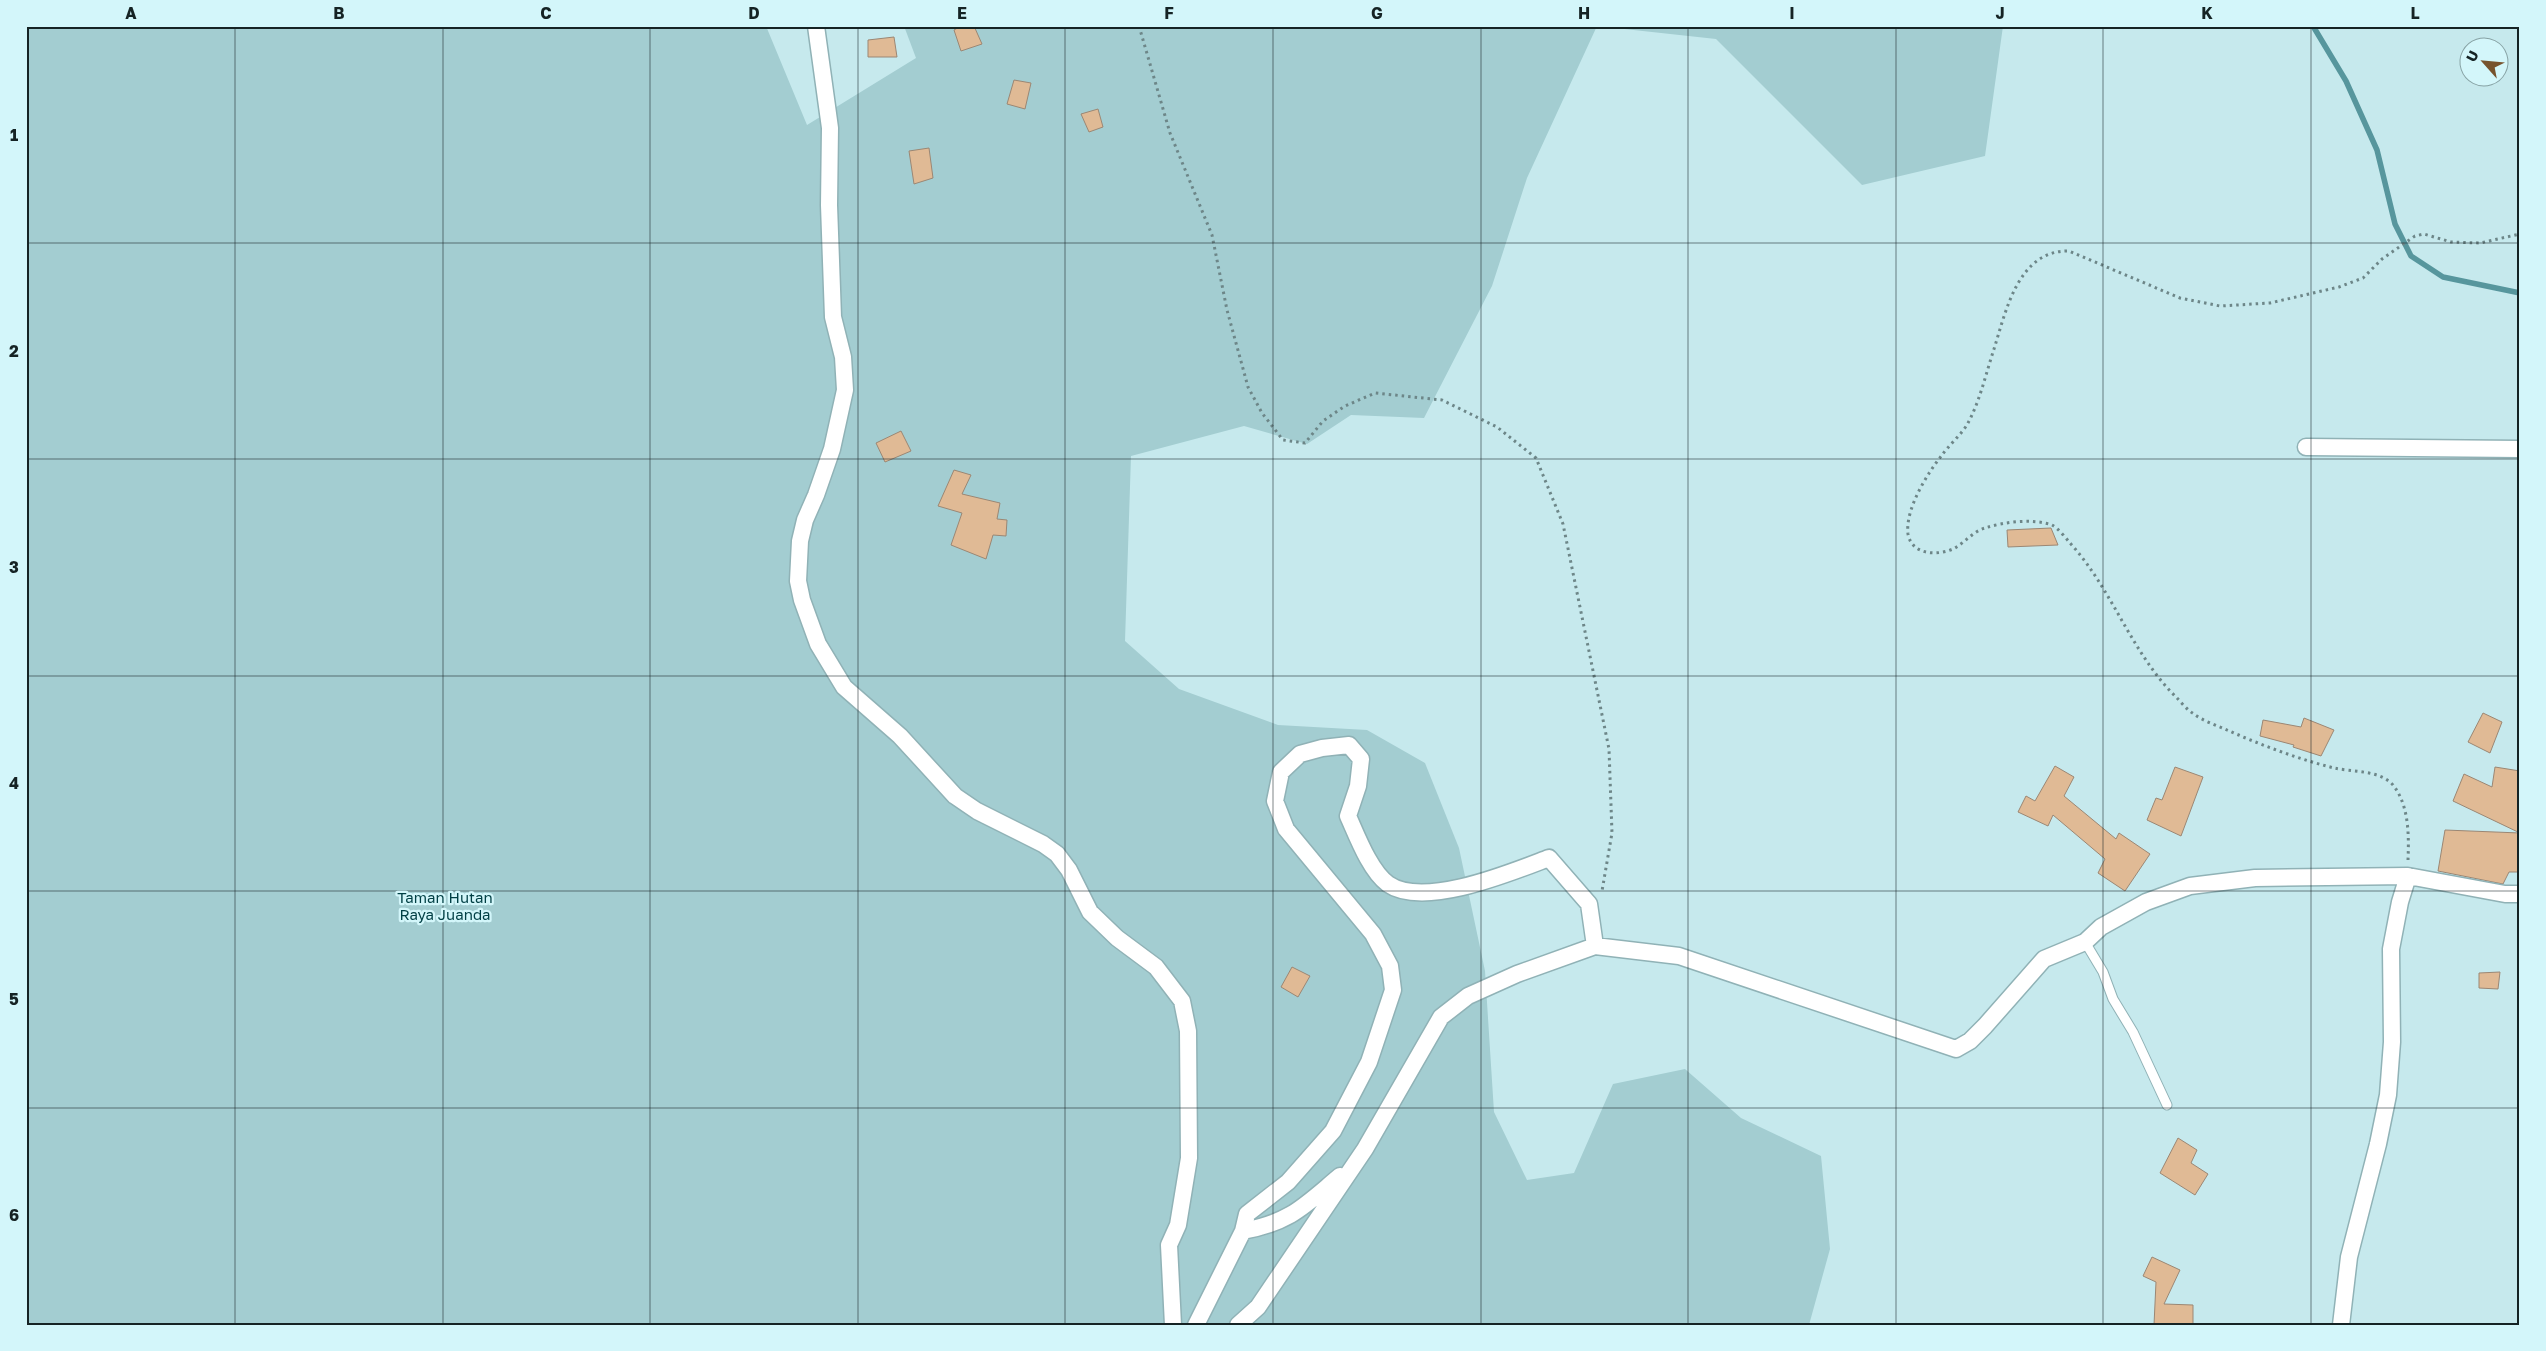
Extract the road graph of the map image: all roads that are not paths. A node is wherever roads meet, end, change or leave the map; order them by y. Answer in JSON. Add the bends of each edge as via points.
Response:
{"nodes":[{"id":1,"x":816,"y":26,"type":"edge"},
{"id":2,"x":2306,"y":447,"type":"dead end"},
{"id":3,"x":2520,"y":449,"type":"edge"},
{"id":4,"x":2408,"y":876,"type":"junction"},
{"id":5,"x":2520,"y":894,"type":"edge"},
{"id":6,"x":2085,"y":942,"type":"junction"},
{"id":7,"x":1595,"y":946,"type":"junction"},
{"id":8,"x":2167,"y":1105,"type":"dead end"},
{"id":9,"x":1355,"y":1163,"type":"junction"},
{"id":10,"x":1243,"y":1231,"type":"junction"},
{"id":11,"x":1173,"y":1325,"type":"edge"},
{"id":12,"x":1196,"y":1325,"type":"edge"},
{"id":13,"x":1238,"y":1325,"type":"edge"},
{"id":14,"x":2341,"y":1325,"type":"edge"}],
"edges":[{"from":1,"to":11,"type":"street","via":[[830,128],[833,316],[843,357],[845,390],[832,449],[800,541],[798,581],[802,600],[818,644],[844,686],[916,751],[955,796],[977,812],[1043,844],[1056,854],[1069,870],[1090,912],[1117,938],[1156,967],[1182,1001],[1188,1031],[1189,1158],[1178,1225],[1169,1245]]},
{"from":2,"to":3,"type":"street"},
{"from":4,"to":5,"type":"street"},
{"from":4,"to":6,"type":"street","via":[[2255,878],[2190,886],[2146,902],[2101,927]]},
{"from":4,"to":14,"type":"street","via":[[2391,949],[2392,1042],[2388,1095],[2349,1257]]},
{"from":6,"to":7,"type":"street","via":[[2044,959],[1985,1026],[1956,1049],[1679,956]]},
{"from":6,"to":8,"type":"lane","via":[[2103,972],[2113,999],[2133,1032]]},
{"from":7,"to":9,"type":"street","via":[[1517,974],[1468,996],[1441,1017]]},
{"from":7,"to":10,"type":"street","via":[[1589,904],[1549,858],[1477,882],[1431,893],[1400,890],[1387,883],[1366,856],[1348,816],[1358,786],[1361,759],[1349,745],[1300,754],[1281,772],[1275,800],[1286,828],[1373,934],[1390,966],[1393,990],[1369,1062],[1333,1131],[1288,1182],[1247,1214]]},
{"from":9,"to":10,"type":"street","via":[[1294,1214],[1267,1226]]},
{"from":9,"to":13,"type":"street","via":[[1258,1307]]},
{"from":10,"to":12,"type":"street"}]}
